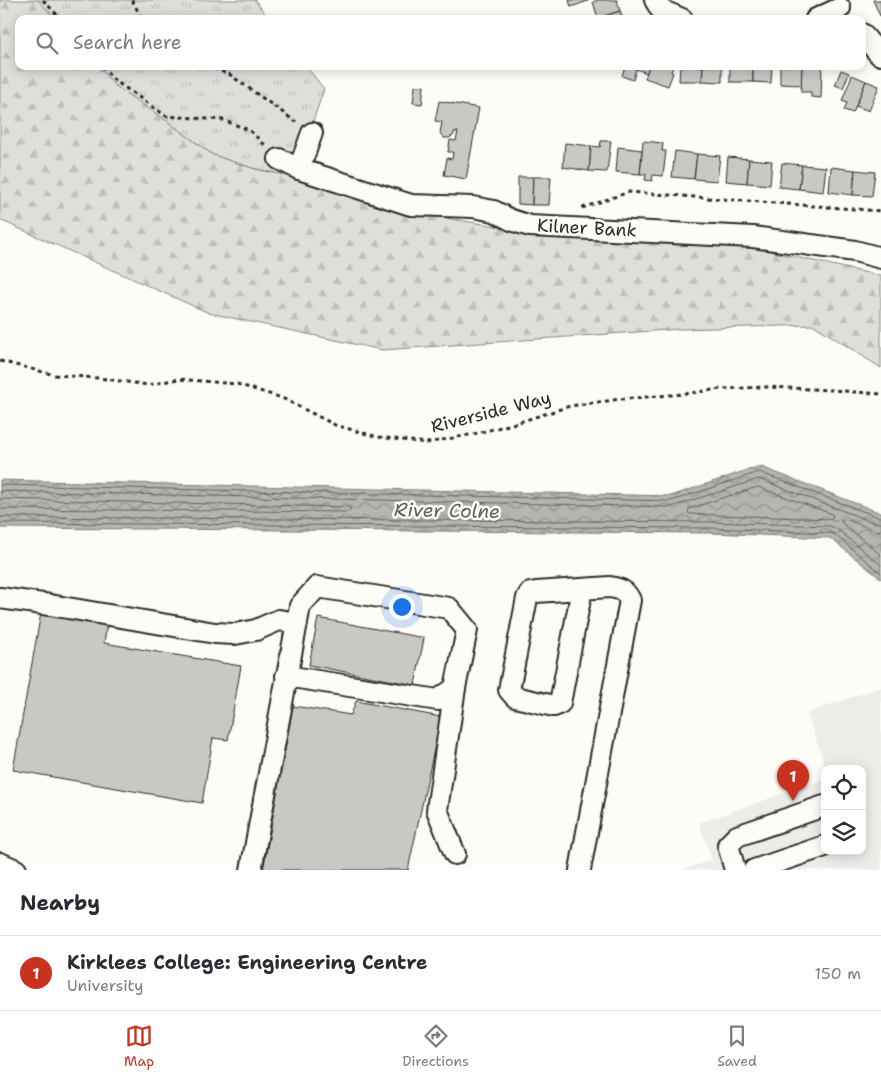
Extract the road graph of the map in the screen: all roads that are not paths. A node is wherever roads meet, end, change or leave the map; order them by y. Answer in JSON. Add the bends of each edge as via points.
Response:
{"nodes":[{"id":1,"x":655,"y":0,"type":"edge"},
{"id":2,"x":843,"y":9,"type":"edge"},
{"id":3,"x":673,"y":15,"type":"edge"},
{"id":4,"x":827,"y":15,"type":"edge"},
{"id":5,"x":866,"y":39,"type":"edge"},
{"id":6,"x":881,"y":54,"type":"edge"},
{"id":7,"x":312,"y":133,"type":"road end"},
{"id":8,"x":279,"y":159,"type":"road end"},
{"id":9,"x":299,"y":169,"type":"junction"},
{"id":10,"x":881,"y":258,"type":"edge"},
{"id":11,"x":582,"y":589,"type":"junction"},
{"id":12,"x":0,"y":598,"type":"edge"},
{"id":13,"x":297,"y":623,"type":"junction"},
{"id":14,"x":286,"y":676,"type":"junction"},
{"id":15,"x":455,"y":688,"type":"junction"},
{"id":16,"x":821,"y":807,"type":"edge"},
{"id":17,"x":821,"y":847,"type":"edge"},
{"id":18,"x":455,"y":854,"type":"dead end"},
{"id":19,"x":0,"y":863,"type":"edge"},
{"id":20,"x":16,"y":870,"type":"edge"},
{"id":21,"x":251,"y":870,"type":"edge"},
{"id":22,"x":580,"y":870,"type":"edge"},
{"id":23,"x":735,"y":870,"type":"edge"},
{"id":24,"x":754,"y":870,"type":"edge"}],
"edges":[{"from":1,"to":3,"type":"street","via":[[661,10]]},
{"from":2,"to":4,"type":"street"},
{"from":5,"to":6,"type":"street"},
{"from":7,"to":9,"type":"street"},
{"from":8,"to":9,"type":"street","name":"Kilner Bank"},
{"from":9,"to":10,"type":"street","name":"Kilner Bank","via":[[411,205],[473,207],[494,211],[530,226],[753,238],[855,251]]},
{"from":11,"to":11,"type":"street","via":[[530,594],[527,598],[509,690],[515,697],[554,706],[560,703]]},
{"from":11,"to":22,"type":"street","via":[[618,588],[630,600]]},
{"from":12,"to":13,"type":"street","via":[[215,633],[256,630],[279,620]]},
{"from":13,"to":14,"type":"street"},
{"from":13,"to":15,"type":"street","via":[[300,606],[317,586],[449,608],[466,630]]},
{"from":14,"to":15,"type":"street","via":[[438,700]]},
{"from":14,"to":21,"type":"street"},
{"from":15,"to":18,"type":"street","via":[[436,810]]},
{"from":16,"to":23,"type":"street","via":[[737,836],[728,845]]},
{"from":17,"to":24,"type":"street"},
{"from":19,"to":20,"type":"street"}]}
